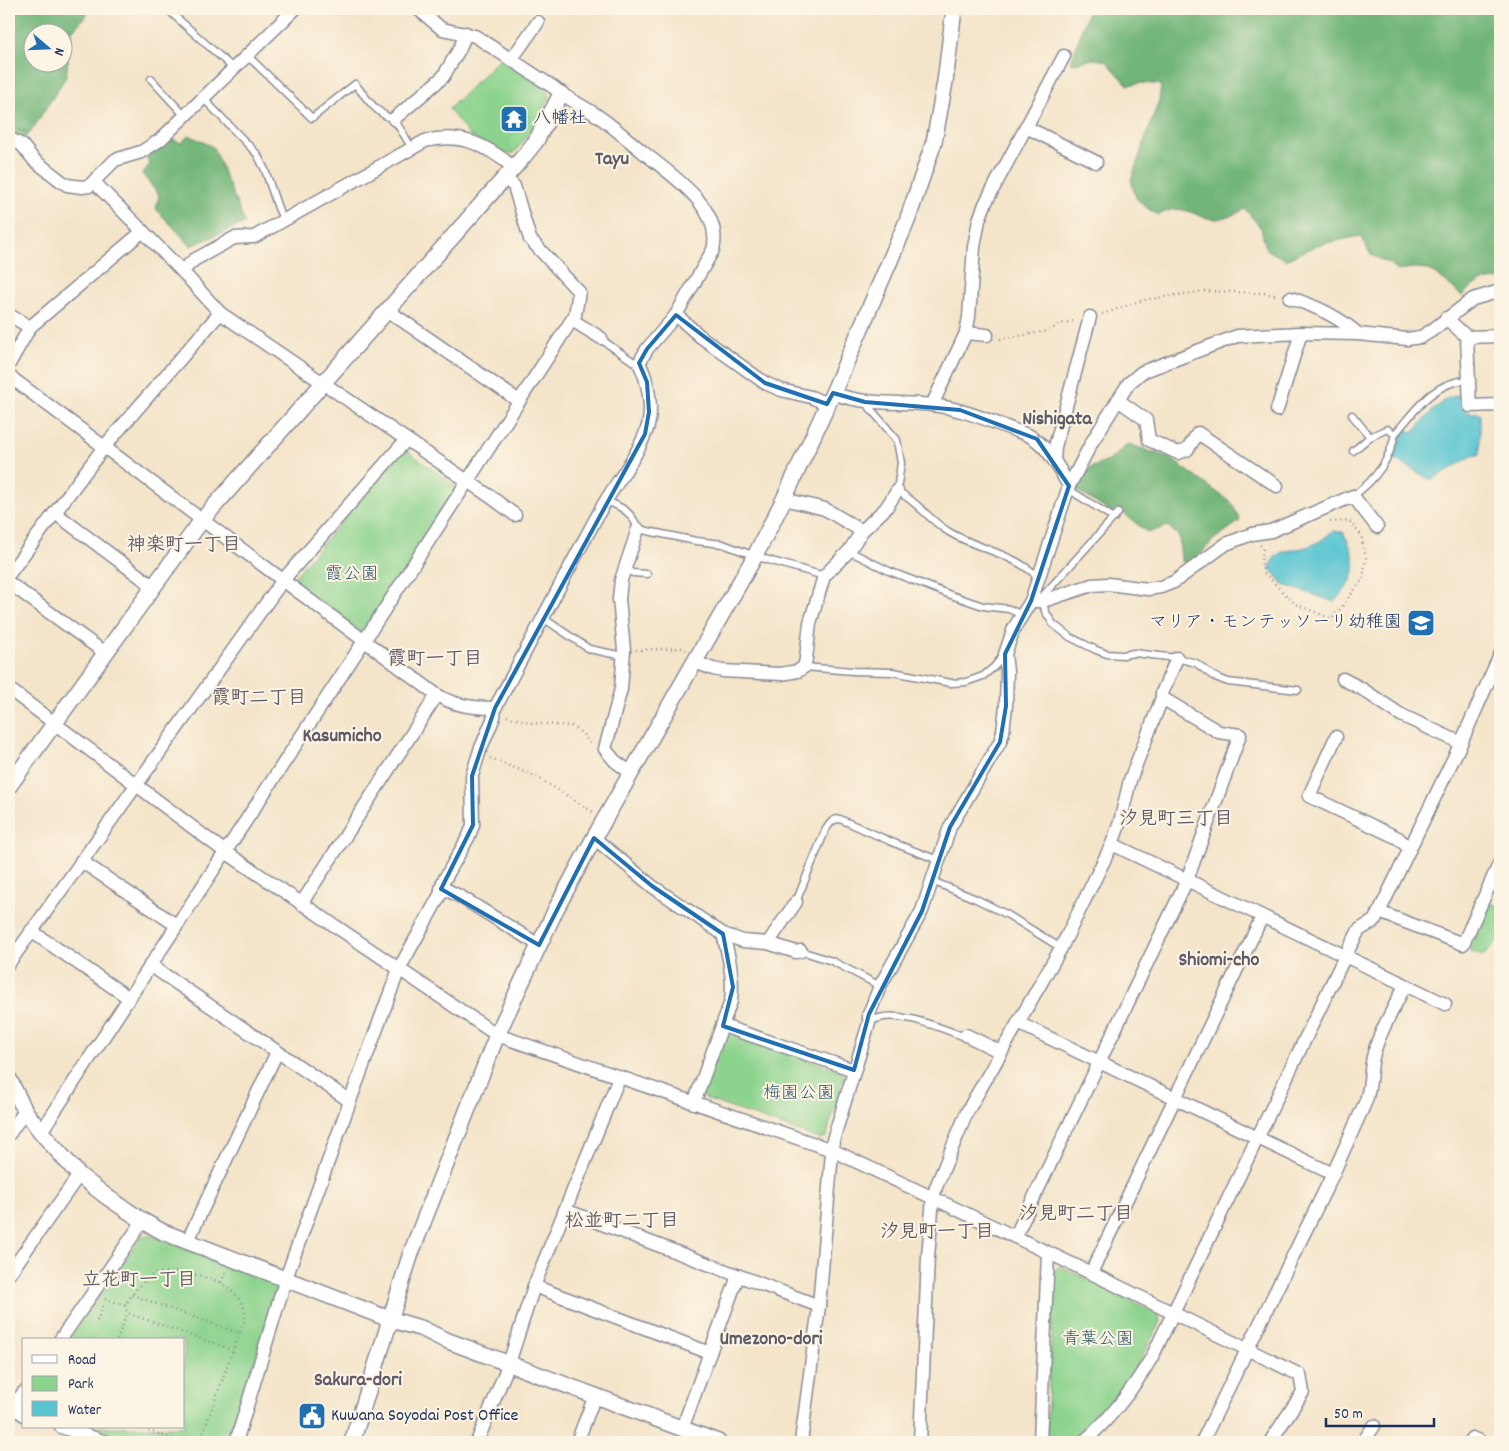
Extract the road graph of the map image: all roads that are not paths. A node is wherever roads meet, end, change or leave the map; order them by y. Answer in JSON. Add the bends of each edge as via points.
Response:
{"nodes":[{"id":1,"x":167,"y":9,"type":"edge"},
{"id":2,"x":295,"y":9,"type":"edge"},
{"id":3,"x":418,"y":9,"type":"edge"},
{"id":4,"x":954,"y":9,"type":"edge"},
{"id":5,"x":538,"y":22,"type":"dead end"},
{"id":6,"x":466,"y":33,"type":"junction"},
{"id":7,"x":1064,"y":56,"type":"dead end"},
{"id":8,"x":245,"y":57,"type":"junction"},
{"id":9,"x":511,"y":60,"type":"junction"},
{"id":10,"x":233,"y":68,"type":"junction"},
{"id":11,"x":151,"y":79,"type":"dead end"},
{"id":12,"x":561,"y":94,"type":"junction"},
{"id":13,"x":202,"y":97,"type":"junction"},
{"id":14,"x":185,"y":116,"type":"junction"},
{"id":15,"x":394,"y":119,"type":"junction"},
{"id":16,"x":1026,"y":127,"type":"junction"},
{"id":17,"x":9,"y":138,"type":"edge"},
{"id":18,"x":412,"y":148,"type":"junction"},
{"id":19,"x":1096,"y":162,"type":"dead end"},
{"id":20,"x":509,"y":173,"type":"junction"},
{"id":21,"x":94,"y":182,"type":"junction"},
{"id":22,"x":284,"y":221,"type":"junction"},
{"id":23,"x":142,"y":231,"type":"junction"},
{"id":24,"x":182,"y":271,"type":"junction"},
{"id":25,"x":1500,"y":291,"type":"edge"},
{"id":26,"x":1290,"y":298,"type":"road end"},
{"id":27,"x":387,"y":310,"type":"junction"},
{"id":28,"x":220,"y":313,"type":"junction"},
{"id":29,"x":9,"y":315,"type":"edge"},
{"id":30,"x":676,"y":315,"type":"junction"},
{"id":31,"x":1090,"y":317,"type":"road end"},
{"id":32,"x":1446,"y":318,"type":"junction"},
{"id":33,"x":572,"y":320,"type":"junction"},
{"id":34,"x":30,"y":327,"type":"junction"},
{"id":35,"x":966,"y":333,"type":"junction"},
{"id":36,"x":1301,"y":333,"type":"junction"},
{"id":37,"x":1358,"y":334,"type":"junction"},
{"id":38,"x":987,"y":335,"type":"road end"},
{"id":39,"x":1500,"y":336,"type":"edge"},
{"id":40,"x":1468,"y":337,"type":"junction"},
{"id":41,"x":601,"y":338,"type":"joint"},
{"id":42,"x":639,"y":363,"type":"junction"},
{"id":43,"x":9,"y":364,"type":"edge"},
{"id":44,"x":9,"y":376,"type":"edge"},
{"id":45,"x":1469,"y":380,"type":"junction"},
{"id":46,"x":324,"y":384,"type":"junction"},
{"id":47,"x":830,"y":399,"type":"junction"},
{"id":48,"x":1118,"y":400,"type":"junction"},
{"id":49,"x":518,"y":401,"type":"junction"},
{"id":50,"x":865,"y":402,"type":"junction"},
{"id":51,"x":932,"y":405,"type":"junction"},
{"id":52,"x":1500,"y":406,"type":"edge"},
{"id":53,"x":1277,"y":410,"type":"dead end"},
{"id":54,"x":1352,"y":415,"type":"dead end"},
{"id":55,"x":1395,"y":434,"type":"junction"},
{"id":56,"x":1370,"y":437,"type":"junction"},
{"id":57,"x":406,"y":440,"type":"junction"},
{"id":58,"x":104,"y":447,"type":"junction"},
{"id":59,"x":1353,"y":451,"type":"dead end"},
{"id":60,"x":1054,"y":460,"type":"junction"},
{"id":61,"x":466,"y":481,"type":"junction"},
{"id":62,"x":1277,"y":486,"type":"dead end"},
{"id":63,"x":1068,"y":487,"type":"junction"},
{"id":64,"x":897,"y":491,"type":"junction"},
{"id":65,"x":1353,"y":496,"type":"junction"},
{"id":66,"x":784,"y":499,"type":"junction"},
{"id":67,"x":606,"y":501,"type":"junction"},
{"id":68,"x":54,"y":513,"type":"junction"},
{"id":69,"x":515,"y":515,"type":"dead end"},
{"id":70,"x":202,"y":520,"type":"junction"},
{"id":71,"x":1377,"y":527,"type":"dead end"},
{"id":72,"x":638,"y":529,"type":"junction"},
{"id":73,"x":862,"y":531,"type":"junction"},
{"id":74,"x":850,"y":551,"type":"junction"},
{"id":75,"x":755,"y":556,"type":"junction"},
{"id":76,"x":624,"y":569,"type":"junction"},
{"id":77,"x":9,"y":574,"type":"edge"},
{"id":78,"x":647,"y":574,"type":"dead end"},
{"id":79,"x":824,"y":576,"type":"junction"},
{"id":80,"x":1038,"y":577,"type":"junction"},
{"id":81,"x":283,"y":580,"type":"junction"},
{"id":82,"x":9,"y":583,"type":"edge"},
{"id":83,"x":154,"y":587,"type":"junction"},
{"id":84,"x":1038,"y":601,"type":"junction"},
{"id":85,"x":1022,"y":615,"type":"junction"},
{"id":86,"x":543,"y":618,"type":"junction"},
{"id":87,"x":364,"y":641,"type":"junction"},
{"id":88,"x":104,"y":653,"type":"junction"},
{"id":89,"x":623,"y":653,"type":"junction"},
{"id":90,"x":1005,"y":654,"type":"junction"},
{"id":91,"x":1500,"y":655,"type":"edge"},
{"id":92,"x":1177,"y":658,"type":"junction"},
{"id":93,"x":697,"y":659,"type":"junction"},
{"id":94,"x":804,"y":667,"type":"junction"},
{"id":95,"x":1496,"y":673,"type":"edge"},
{"id":96,"x":1343,"y":679,"type":"dead end"},
{"id":97,"x":9,"y":689,"type":"edge"},
{"id":98,"x":1298,"y":690,"type":"dead end"},
{"id":99,"x":437,"y":695,"type":"junction"},
{"id":100,"x":1162,"y":698,"type":"junction"},
{"id":101,"x":495,"y":710,"type":"junction"},
{"id":102,"x":54,"y":723,"type":"junction"},
{"id":103,"x":1336,"y":737,"type":"dead end"},
{"id":104,"x":1461,"y":743,"type":"junction"},
{"id":105,"x":631,"y":773,"type":"junction"},
{"id":106,"x":137,"y":784,"type":"junction"},
{"id":107,"x":9,"y":786,"type":"edge"},
{"id":108,"x":594,"y":838,"type":"junction"},
{"id":109,"x":1112,"y":844,"type":"junction"},
{"id":110,"x":1410,"y":849,"type":"junction"},
{"id":111,"x":224,"y":851,"type":"junction"},
{"id":112,"x":82,"y":860,"type":"junction"},
{"id":113,"x":938,"y":860,"type":"junction"},
{"id":114,"x":1500,"y":862,"type":"edge"},
{"id":115,"x":1187,"y":880,"type":"junction"},
{"id":116,"x":932,"y":881,"type":"junction"},
{"id":117,"x":441,"y":889,"type":"junction"},
{"id":118,"x":796,"y":902,"type":"joint"},
{"id":119,"x":301,"y":904,"type":"junction"},
{"id":120,"x":1379,"y":912,"type":"junction"},
{"id":121,"x":1262,"y":917,"type":"junction"},
{"id":122,"x":176,"y":925,"type":"junction"},
{"id":123,"x":31,"y":931,"type":"junction"},
{"id":124,"x":723,"y":934,"type":"junction"},
{"id":125,"x":768,"y":943,"type":"junction"},
{"id":126,"x":539,"y":946,"type":"junction"},
{"id":127,"x":1061,"y":948,"type":"junction"},
{"id":128,"x":801,"y":951,"type":"joint"},
{"id":129,"x":1345,"y":956,"type":"junction"},
{"id":130,"x":9,"y":962,"type":"edge"},
{"id":131,"x":150,"y":965,"type":"junction"},
{"id":132,"x":399,"y":969,"type":"junction"},
{"id":133,"x":880,"y":986,"type":"junction"},
{"id":134,"x":1405,"y":986,"type":"junction"},
{"id":135,"x":129,"y":998,"type":"junction"},
{"id":136,"x":1445,"y":1004,"type":"dead end"},
{"id":137,"x":869,"y":1023,"type":"junction"},
{"id":138,"x":1018,"y":1023,"type":"junction"},
{"id":139,"x":723,"y":1026,"type":"junction"},
{"id":140,"x":498,"y":1035,"type":"junction"},
{"id":141,"x":966,"y":1035,"type":"joint"},
{"id":142,"x":278,"y":1052,"type":"junction"},
{"id":143,"x":1001,"y":1052,"type":"junction"},
{"id":144,"x":1099,"y":1062,"type":"junction"},
{"id":145,"x":854,"y":1070,"type":"junction"},
{"id":146,"x":619,"y":1078,"type":"junction"},
{"id":147,"x":9,"y":1079,"type":"edge"},
{"id":148,"x":1175,"y":1098,"type":"junction"},
{"id":149,"x":350,"y":1101,"type":"junction"},
{"id":150,"x":694,"y":1103,"type":"junction"},
{"id":151,"x":25,"y":1111,"type":"junction"},
{"id":152,"x":41,"y":1132,"type":"junction"},
{"id":153,"x":9,"y":1134,"type":"edge"},
{"id":154,"x":1257,"y":1138,"type":"junction"},
{"id":155,"x":832,"y":1150,"type":"junction"},
{"id":156,"x":1333,"y":1174,"type":"junction"},
{"id":157,"x":79,"y":1175,"type":"junction"},
{"id":158,"x":933,"y":1198,"type":"junction"},
{"id":159,"x":565,"y":1210,"type":"junction"},
{"id":160,"x":144,"y":1221,"type":"junction"},
{"id":161,"x":1015,"y":1237,"type":"junction"},
{"id":162,"x":187,"y":1242,"type":"junction"},
{"id":163,"x":1048,"y":1253,"type":"junction"},
{"id":164,"x":1091,"y":1273,"type":"junction"},
{"id":165,"x":9,"y":1274,"type":"edge"},
{"id":166,"x":738,"y":1276,"type":"junction"},
{"id":167,"x":286,"y":1278,"type":"junction"},
{"id":168,"x":534,"y":1286,"type":"junction"},
{"id":169,"x":818,"y":1306,"type":"junction"},
{"id":170,"x":1172,"y":1313,"type":"junction"},
{"id":171,"x":389,"y":1319,"type":"junction"},
{"id":172,"x":61,"y":1338,"type":"edge"},
{"id":173,"x":1248,"y":1349,"type":"junction"},
{"id":174,"x":710,"y":1353,"type":"junction"},
{"id":175,"x":509,"y":1364,"type":"junction"},
{"id":176,"x":22,"y":1395,"type":"edge"},
{"id":177,"x":596,"y":1396,"type":"junction"},
{"id":178,"x":11,"y":1409,"type":"edge"},
{"id":179,"x":1374,"y":1426,"type":"dead end"},
{"id":180,"x":64,"y":1428,"type":"edge"},
{"id":181,"x":682,"y":1429,"type":"junction"},
{"id":182,"x":708,"y":1440,"type":"edge"},
{"id":183,"x":106,"y":1442,"type":"edge"},
{"id":184,"x":236,"y":1442,"type":"edge"},
{"id":185,"x":352,"y":1442,"type":"edge"},
{"id":186,"x":477,"y":1442,"type":"edge"},
{"id":187,"x":577,"y":1442,"type":"edge"},
{"id":188,"x":801,"y":1442,"type":"edge"},
{"id":189,"x":920,"y":1442,"type":"edge"},
{"id":190,"x":1040,"y":1442,"type":"edge"},
{"id":191,"x":1083,"y":1442,"type":"edge"},
{"id":192,"x":1202,"y":1442,"type":"edge"},
{"id":193,"x":1270,"y":1442,"type":"edge"},
{"id":194,"x":1362,"y":1442,"type":"edge"}],
"edges":[{"from":1,"to":10,"type":"lane"},
{"from":2,"to":8,"type":"street"},
{"from":3,"to":6,"type":"street","via":[[442,29]]},
{"from":4,"to":47,"type":"street","via":[[934,142],[907,221]]},
{"from":5,"to":9,"type":"street"},
{"from":6,"to":9,"type":"street","via":[[476,36]]},
{"from":6,"to":15,"type":"street","via":[[443,77]]},
{"from":7,"to":16,"type":"street"},
{"from":8,"to":10,"type":"street"},
{"from":8,"to":15,"type":"lane","via":[[253,60],[312,118],[355,84],[379,112]]},
{"from":9,"to":12,"type":"street"},
{"from":10,"to":13,"type":"street"},
{"from":11,"to":14,"type":"lane"},
{"from":12,"to":20,"type":"street","via":[[536,141]]},
{"from":12,"to":30,"type":"street","via":[[599,117],[682,183],[707,212],[716,238],[713,250]]},
{"from":13,"to":14,"type":"street"},
{"from":13,"to":22,"type":"lane","via":[[261,161]]},
{"from":14,"to":21,"type":"street","via":[[150,147],[114,160]]},
{"from":15,"to":18,"type":"lane"},
{"from":16,"to":19,"type":"street"},
{"from":16,"to":35,"type":"street","via":[[984,204],[979,220]]},
{"from":17,"to":21,"type":"street","via":[[22,145],[34,160],[67,185],[82,187]]},
{"from":18,"to":20,"type":"street","via":[[435,138],[457,138],[501,157]]},
{"from":18,"to":22,"type":"street"},
{"from":20,"to":27,"type":"street"},
{"from":20,"to":33,"type":"street","via":[[530,239],[578,292]]},
{"from":21,"to":23,"type":"street"},
{"from":22,"to":24,"type":"street","via":[[254,237],[234,238],[194,260]]},
{"from":23,"to":24,"type":"street"},
{"from":23,"to":34,"type":"street"},
{"from":24,"to":28,"type":"street"},
{"from":25,"to":32,"type":"street","via":[[1473,299]]},
{"from":26,"to":37,"type":"street","via":[[1318,307]]},
{"from":27,"to":46,"type":"street"},
{"from":27,"to":49,"type":"street"},
{"from":28,"to":46,"type":"street"},
{"from":28,"to":58,"type":"street"},
{"from":29,"to":34,"type":"street"},
{"from":30,"to":42,"type":"street"},
{"from":30,"to":47,"type":"street","via":[[701,338],[765,382],[780,390]]},
{"from":31,"to":60,"type":"street"},
{"from":32,"to":37,"type":"street","via":[[1421,337],[1407,339]]},
{"from":32,"to":40,"type":"street"},
{"from":33,"to":41,"type":"street"},
{"from":33,"to":49,"type":"street"},
{"from":34,"to":43,"type":"street"},
{"from":35,"to":38,"type":"street"},
{"from":35,"to":51,"type":"street"},
{"from":36,"to":37,"type":"street"},
{"from":36,"to":48,"type":"street","via":[[1237,336],[1142,372],[1129,383]]},
{"from":36,"to":53,"type":"street"},
{"from":39,"to":40,"type":"street"},
{"from":40,"to":45,"type":"street"},
{"from":41,"to":42,"type":"lane"},
{"from":42,"to":67,"type":"street","via":[[647,382],[648,424],[632,459]]},
{"from":44,"to":58,"type":"street"},
{"from":45,"to":52,"type":"street","via":[[1470,406]]},
{"from":45,"to":55,"type":"lane","via":[[1440,387]]},
{"from":46,"to":57,"type":"street"},
{"from":46,"to":70,"type":"street"},
{"from":47,"to":50,"type":"street"},
{"from":47,"to":66,"type":"street"},
{"from":48,"to":62,"type":"street","via":[[1146,420],[1149,440],[1178,453],[1187,450],[1198,433]]},
{"from":48,"to":63,"type":"street"},
{"from":49,"to":61,"type":"street"},
{"from":50,"to":51,"type":"street"},
{"from":50,"to":64,"type":"lane","via":[[897,440],[901,463]]},
{"from":51,"to":60,"type":"street","via":[[960,410],[1037,439]]},
{"from":54,"to":56,"type":"lane"},
{"from":55,"to":56,"type":"lane","via":[[1387,429]]},
{"from":55,"to":65,"type":"lane","via":[[1390,450],[1373,479]]},
{"from":56,"to":59,"type":"lane"},
{"from":57,"to":61,"type":"street"},
{"from":57,"to":81,"type":"street"},
{"from":58,"to":68,"type":"street"},
{"from":58,"to":70,"type":"street"},
{"from":60,"to":63,"type":"street"},
{"from":61,"to":69,"type":"street"},
{"from":61,"to":87,"type":"street"},
{"from":63,"to":80,"type":"street"},
{"from":63,"to":84,"type":"lane","via":[[1116,516]]},
{"from":64,"to":73,"type":"street","via":[[886,508]]},
{"from":64,"to":80,"type":"lane","via":[[947,531],[1012,560]]},
{"from":65,"to":71,"type":"street"},
{"from":65,"to":84,"type":"street","via":[[1271,531],[1226,544],[1174,582],[1161,587],[1092,585]]},
{"from":66,"to":73,"type":"street","via":[[825,509]]},
{"from":66,"to":75,"type":"street"},
{"from":67,"to":72,"type":"lane","via":[[622,507]]},
{"from":67,"to":86,"type":"street"},
{"from":68,"to":77,"type":"street"},
{"from":68,"to":83,"type":"street"},
{"from":70,"to":81,"type":"street"},
{"from":70,"to":83,"type":"street"},
{"from":72,"to":75,"type":"lane","via":[[714,542]]},
{"from":72,"to":76,"type":"street"},
{"from":73,"to":74,"type":"street"},
{"from":74,"to":79,"type":"street"},
{"from":74,"to":85,"type":"lane","via":[[889,571],[948,594]]},
{"from":75,"to":79,"type":"lane"},
{"from":75,"to":93,"type":"street"},
{"from":76,"to":78,"type":"lane"},
{"from":76,"to":89,"type":"street","via":[[620,599]]},
{"from":79,"to":94,"type":"street","via":[[810,623]]},
{"from":80,"to":84,"type":"street"},
{"from":81,"to":87,"type":"street"},
{"from":81,"to":106,"type":"street"},
{"from":82,"to":88,"type":"street"},
{"from":83,"to":88,"type":"street"},
{"from":84,"to":85,"type":"street"},
{"from":84,"to":92,"type":"lane","via":[[1053,624],[1096,650],[1107,654],[1134,653]]},
{"from":85,"to":90,"type":"street"},
{"from":86,"to":89,"type":"lane","via":[[590,649]]},
{"from":86,"to":101,"type":"street"},
{"from":87,"to":99,"type":"street"},
{"from":87,"to":111,"type":"street"},
{"from":88,"to":102,"type":"street"},
{"from":89,"to":105,"type":"street","via":[[621,689],[605,748],[615,762]]},
{"from":90,"to":94,"type":"lane","via":[[983,676],[958,682],[893,672]]},
{"from":90,"to":113,"type":"street","via":[[1003,732],[996,751],[954,821]]},
{"from":91,"to":95,"type":"street"},
{"from":92,"to":98,"type":"lane","via":[[1196,663],[1212,676],[1228,682]]},
{"from":92,"to":100,"type":"street"},
{"from":93,"to":94,"type":"street","via":[[713,669],[760,673],[780,674]]},
{"from":93,"to":105,"type":"street"},
{"from":95,"to":104,"type":"street"},
{"from":96,"to":104,"type":"street","via":[[1401,715]]},
{"from":97,"to":102,"type":"street"},
{"from":99,"to":101,"type":"street","via":[[460,706]]},
{"from":99,"to":119,"type":"street"},
{"from":100,"to":109,"type":"street","via":[[1130,780]]},
{"from":100,"to":115,"type":"street","via":[[1219,732],[1240,735]]},
{"from":101,"to":117,"type":"street","via":[[474,766],[471,785],[473,825]]},
{"from":102,"to":106,"type":"street"},
{"from":102,"to":107,"type":"street"},
{"from":103,"to":110,"type":"street","via":[[1309,796],[1398,838]]},
{"from":104,"to":110,"type":"street"},
{"from":105,"to":108,"type":"street"},
{"from":106,"to":111,"type":"street"},
{"from":106,"to":112,"type":"street"},
{"from":108,"to":124,"type":"street","via":[[652,886]]},
{"from":108,"to":126,"type":"street"},
{"from":109,"to":115,"type":"street"},
{"from":109,"to":127,"type":"street"},
{"from":110,"to":120,"type":"street"},
{"from":111,"to":119,"type":"street"},
{"from":111,"to":122,"type":"street"},
{"from":112,"to":122,"type":"street"},
{"from":112,"to":123,"type":"street"},
{"from":113,"to":116,"type":"street"},
{"from":113,"to":118,"type":"lane","via":[[836,819],[825,831]]},
{"from":114,"to":120,"type":"street","via":[[1463,944]]},
{"from":115,"to":121,"type":"street"},
{"from":115,"to":144,"type":"street"},
{"from":116,"to":127,"type":"lane","via":[[1008,915]]},
{"from":116,"to":133,"type":"street","via":[[920,917]]},
{"from":117,"to":126,"type":"street","via":[[461,897]]},
{"from":117,"to":132,"type":"street"},
{"from":118,"to":125,"type":"street"},
{"from":119,"to":132,"type":"street"},
{"from":120,"to":129,"type":"street","via":[[1374,921],[1358,930]]},
{"from":121,"to":129,"type":"street"},
{"from":121,"to":148,"type":"street"},
{"from":122,"to":131,"type":"street"},
{"from":123,"to":130,"type":"street"},
{"from":123,"to":135,"type":"street"},
{"from":124,"to":125,"type":"street","via":[[743,941]]},
{"from":124,"to":139,"type":"street","via":[[733,987]]},
{"from":125,"to":128,"type":"street"},
{"from":126,"to":140,"type":"street"},
{"from":127,"to":138,"type":"street"},
{"from":128,"to":133,"type":"lane","via":[[832,961]]},
{"from":129,"to":134,"type":"street"},
{"from":129,"to":154,"type":"street"},
{"from":131,"to":135,"type":"street"},
{"from":131,"to":142,"type":"street"},
{"from":132,"to":140,"type":"street"},
{"from":132,"to":149,"type":"street"},
{"from":133,"to":137,"type":"street","via":[[869,1014]]},
{"from":134,"to":136,"type":"street"},
{"from":134,"to":156,"type":"street","via":[[1376,1045],[1369,1095]]},
{"from":135,"to":152,"type":"street"},
{"from":137,"to":141,"type":"lane","via":[[878,1017],[912,1018]]},
{"from":137,"to":145,"type":"street"},
{"from":138,"to":143,"type":"street"},
{"from":138,"to":144,"type":"street"},
{"from":139,"to":145,"type":"street"},
{"from":139,"to":150,"type":"street"},
{"from":140,"to":146,"type":"street"},
{"from":140,"to":171,"type":"street","via":[[411,1253]]},
{"from":141,"to":143,"type":"street"},
{"from":142,"to":149,"type":"street"},
{"from":142,"to":162,"type":"street"},
{"from":143,"to":158,"type":"street","via":[[967,1112]]},
{"from":144,"to":148,"type":"street"},
{"from":144,"to":161,"type":"street"},
{"from":145,"to":155,"type":"street"},
{"from":146,"to":150,"type":"street"},
{"from":146,"to":159,"type":"street"},
{"from":147,"to":151,"type":"street"},
{"from":148,"to":154,"type":"street"},
{"from":148,"to":164,"type":"street"},
{"from":149,"to":167,"type":"street"},
{"from":150,"to":155,"type":"street"},
{"from":151,"to":152,"type":"street"},
{"from":151,"to":153,"type":"street"},
{"from":152,"to":157,"type":"street"},
{"from":154,"to":156,"type":"street"},
{"from":154,"to":170,"type":"street"},
{"from":155,"to":158,"type":"street"},
{"from":155,"to":169,"type":"street"},
{"from":156,"to":173,"type":"street"},
{"from":157,"to":160,"type":"street"},
{"from":157,"to":165,"type":"street"},
{"from":158,"to":161,"type":"street"},
{"from":158,"to":189,"type":"street"},
{"from":159,"to":166,"type":"street"},
{"from":159,"to":168,"type":"street"},
{"from":160,"to":162,"type":"street"},
{"from":160,"to":172,"type":"street"},
{"from":161,"to":163,"type":"street"},
{"from":162,"to":167,"type":"street"},
{"from":163,"to":164,"type":"street"},
{"from":163,"to":190,"type":"street"},
{"from":164,"to":170,"type":"street"},
{"from":166,"to":169,"type":"street"},
{"from":166,"to":174,"type":"street"},
{"from":167,"to":171,"type":"street"},
{"from":167,"to":184,"type":"street"},
{"from":168,"to":174,"type":"street"},
{"from":168,"to":175,"type":"street"},
{"from":169,"to":188,"type":"street"},
{"from":170,"to":173,"type":"street"},
{"from":170,"to":191,"type":"street","via":[[1140,1378],[1112,1415]]},
{"from":171,"to":175,"type":"street","via":[[423,1329]]},
{"from":171,"to":185,"type":"street"},
{"from":173,"to":192,"type":"street"},
{"from":173,"to":193,"type":"street","via":[[1300,1375],[1303,1392]]},
{"from":174,"to":181,"type":"street"},
{"from":175,"to":177,"type":"street"},
{"from":175,"to":186,"type":"street"},
{"from":176,"to":178,"type":"street"},
{"from":177,"to":181,"type":"street"},
{"from":177,"to":187,"type":"street"},
{"from":179,"to":194,"type":"street"},
{"from":180,"to":183,"type":"street"},
{"from":181,"to":182,"type":"street"}]}
